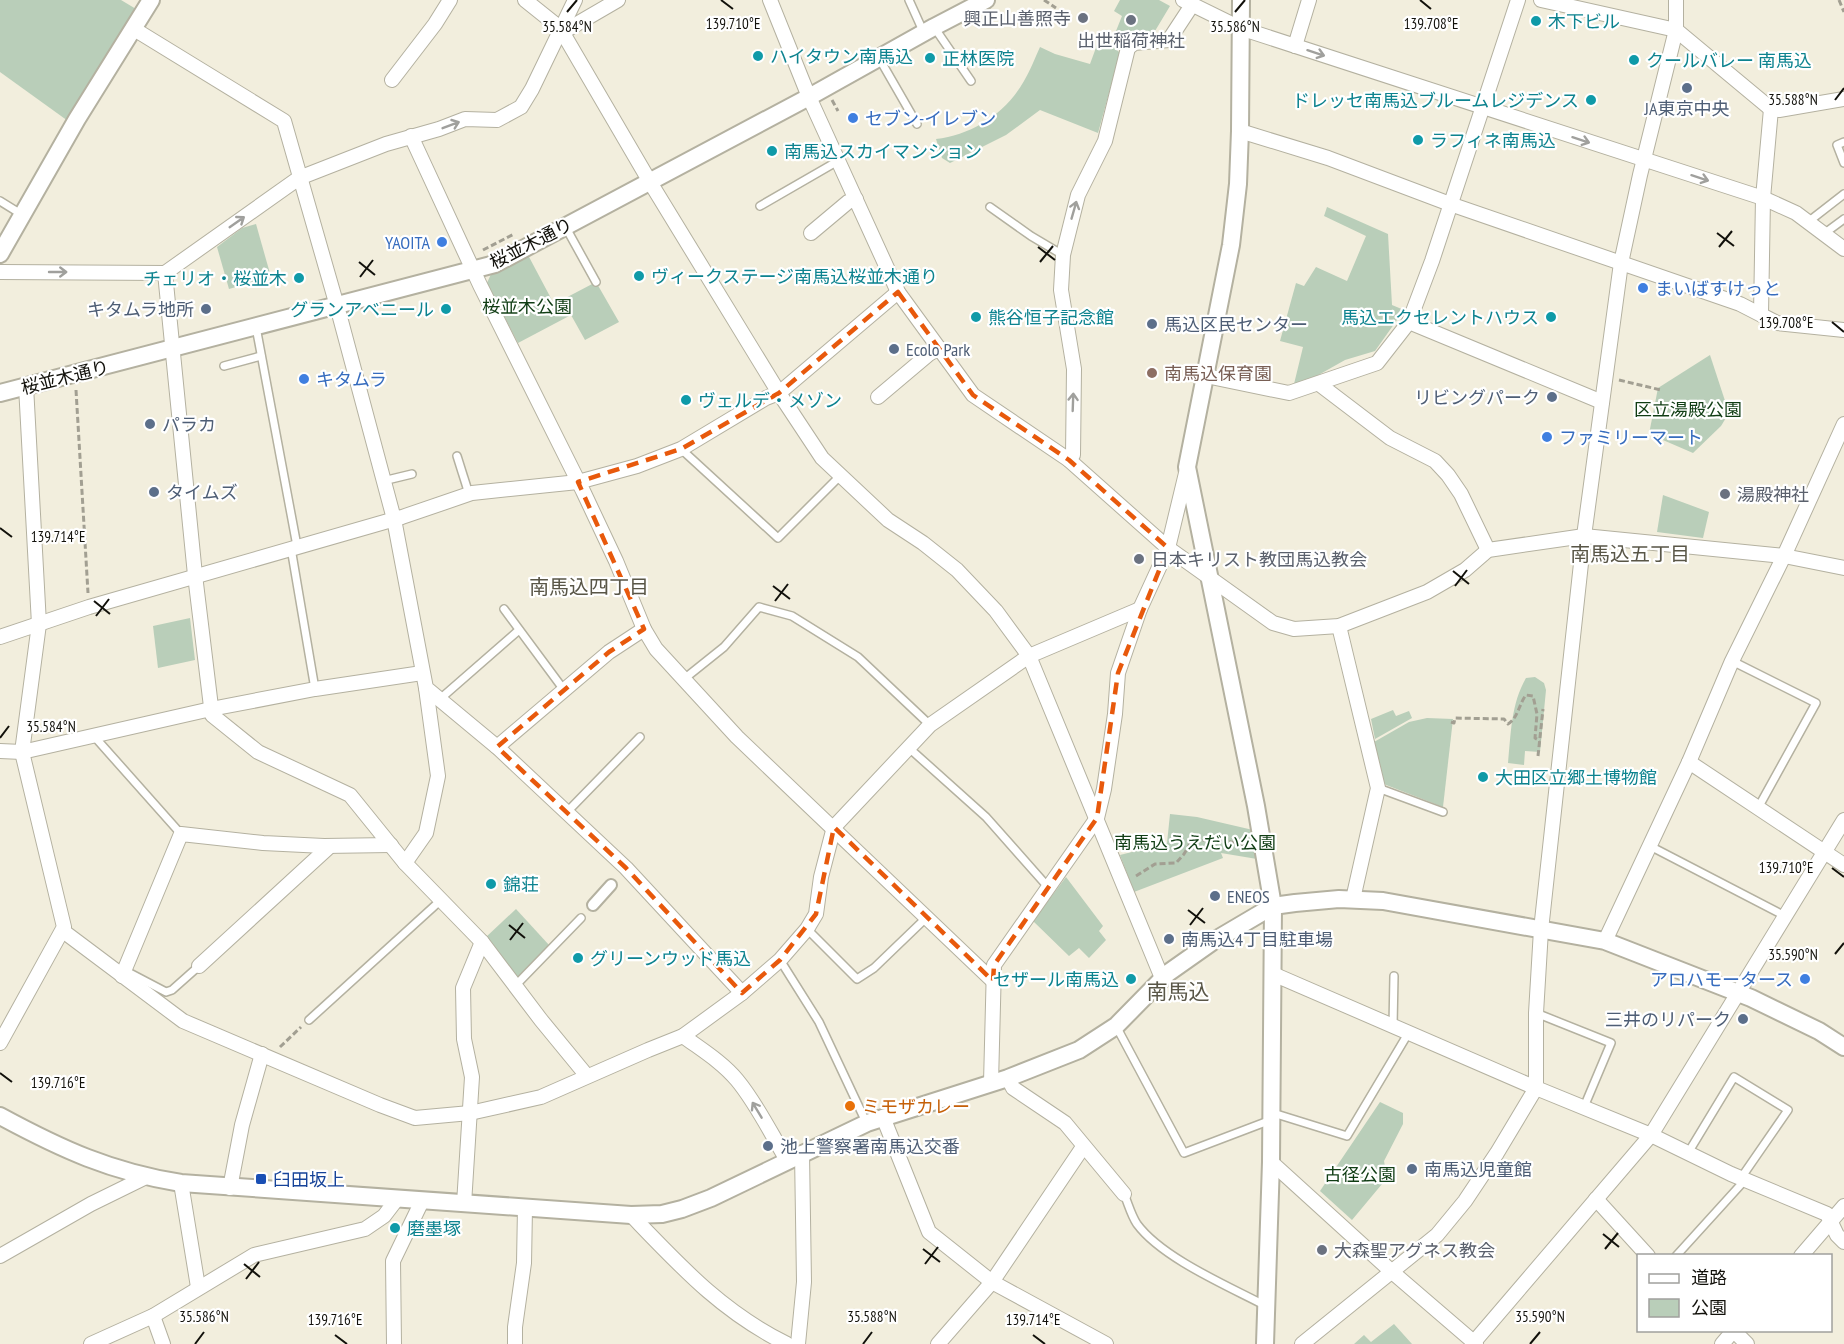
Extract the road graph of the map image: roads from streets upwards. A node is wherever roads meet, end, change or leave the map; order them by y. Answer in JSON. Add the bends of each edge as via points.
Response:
{"nodes":[{"id":1,"x":151,"y":0,"type":"edge"},
{"id":2,"x":450,"y":0,"type":"edge"},
{"id":3,"x":525,"y":0,"type":"edge"},
{"id":4,"x":575,"y":0,"type":"edge"},
{"id":5,"x":618,"y":0,"type":"edge"},
{"id":6,"x":770,"y":0,"type":"edge"},
{"id":7,"x":1241,"y":0,"type":"edge"},
{"id":8,"x":1309,"y":0,"type":"edge"},
{"id":9,"x":1518,"y":0,"type":"edge"},
{"id":10,"x":1541,"y":0,"type":"edge"},
{"id":11,"x":1676,"y":0,"type":"edge"},
{"id":12,"x":979,"y":2,"type":"edge"},
{"id":13,"x":1188,"y":3,"type":"edge"},
{"id":14,"x":1583,"y":4,"type":"edge"},
{"id":15,"x":1240,"y":28,"type":"junction"},
{"id":16,"x":134,"y":29,"type":"junction"},
{"id":17,"x":562,"y":30,"type":"junction"},
{"id":18,"x":1676,"y":30,"type":"junction"},
{"id":19,"x":1295,"y":46,"type":"junction"},
{"id":20,"x":392,"y":80,"type":"dead end"},
{"id":21,"x":809,"y":97,"type":"junction"},
{"id":22,"x":1844,"y":99,"type":"edge"},
{"id":23,"x":1483,"y":108,"type":"junction"},
{"id":24,"x":1771,"y":109,"type":"junction"},
{"id":25,"x":1240,"y":131,"type":"junction"},
{"id":26,"x":411,"y":136,"type":"junction"},
{"id":27,"x":1645,"y":160,"type":"junction"},
{"id":28,"x":299,"y":178,"type":"junction"},
{"id":29,"x":650,"y":182,"type":"junction"},
{"id":30,"x":1763,"y":198,"type":"junction"},
{"id":31,"x":856,"y":199,"type":"junction"},
{"id":32,"x":1450,"y":204,"type":"junction"},
{"id":33,"x":810,"y":233,"type":"dead end"},
{"id":34,"x":1844,"y":249,"type":"edge"},
{"id":35,"x":0,"y":254,"type":"edge"},
{"id":36,"x":1621,"y":263,"type":"junction"},
{"id":37,"x":473,"y":270,"type":"junction"},
{"id":38,"x":0,"y":272,"type":"edge"},
{"id":39,"x":165,"y":273,"type":"junction"},
{"id":40,"x":898,"y":292,"type":"junction"},
{"id":41,"x":337,"y":306,"type":"junction"},
{"id":42,"x":1761,"y":314,"type":"junction"},
{"id":43,"x":1410,"y":322,"type":"junction"},
{"id":44,"x":1844,"y":330,"type":"edge"},
{"id":45,"x":939,"y":348,"type":"junction"},
{"id":46,"x":172,"y":349,"type":"junction"},
{"id":47,"x":1206,"y":376,"type":"junction"},
{"id":48,"x":1318,"y":384,"type":"junction"},
{"id":49,"x":26,"y":386,"type":"junction"},
{"id":50,"x":0,"y":393,"type":"edge"},
{"id":51,"x":779,"y":393,"type":"junction"},
{"id":52,"x":878,"y":397,"type":"dead end"},
{"id":53,"x":1602,"y":402,"type":"junction"},
{"id":54,"x":1844,"y":424,"type":"edge"},
{"id":55,"x":1070,"y":460,"type":"junction"},
{"id":56,"x":1187,"y":467,"type":"junction"},
{"id":57,"x":578,"y":482,"type":"junction"},
{"id":58,"x":394,"y":519,"type":"junction"},
{"id":59,"x":1584,"y":536,"type":"junction"},
{"id":60,"x":1168,"y":549,"type":"junction"},
{"id":61,"x":1488,"y":550,"type":"junction"},
{"id":62,"x":1784,"y":556,"type":"junction"},
{"id":63,"x":1844,"y":568,"type":"edge"},
{"id":64,"x":195,"y":575,"type":"junction"},
{"id":65,"x":1212,"y":581,"type":"junction"},
{"id":66,"x":1140,"y":609,"type":"junction"},
{"id":67,"x":39,"y":624,"type":"junction"},
{"id":68,"x":1339,"y":626,"type":"junction"},
{"id":69,"x":644,"y":629,"type":"junction"},
{"id":70,"x":0,"y":637,"type":"edge"},
{"id":71,"x":1029,"y":656,"type":"junction"},
{"id":72,"x":422,"y":674,"type":"junction"},
{"id":73,"x":426,"y":688,"type":"junction"},
{"id":74,"x":211,"y":709,"type":"junction"},
{"id":75,"x":497,"y":747,"type":"junction"},
{"id":76,"x":0,"y":751,"type":"edge"},
{"id":77,"x":22,"y":752,"type":"junction"},
{"id":78,"x":1689,"y":762,"type":"junction"},
{"id":79,"x":1097,"y":818,"type":"junction"},
{"id":80,"x":1844,"y":820,"type":"edge"},
{"id":81,"x":834,"y":827,"type":"junction"},
{"id":82,"x":390,"y":845,"type":"junction"},
{"id":83,"x":330,"y":846,"type":"junction"},
{"id":84,"x":1824,"y":852,"type":"junction"},
{"id":85,"x":405,"y":863,"type":"junction"},
{"id":86,"x":1844,"y":865,"type":"edge"},
{"id":87,"x":611,"y":885,"type":"dead end"},
{"id":88,"x":1353,"y":898,"type":"junction"},
{"id":89,"x":593,"y":905,"type":"dead end"},
{"id":90,"x":1273,"y":906,"type":"junction"},
{"id":91,"x":1541,"y":930,"type":"junction"},
{"id":92,"x":63,"y":931,"type":"junction"},
{"id":93,"x":1605,"y":941,"type":"junction"},
{"id":94,"x":482,"y":942,"type":"junction"},
{"id":95,"x":199,"y":966,"type":"road end"},
{"id":96,"x":123,"y":973,"type":"junction"},
{"id":97,"x":1273,"y":974,"type":"junction"},
{"id":98,"x":1162,"y":978,"type":"junction"},
{"id":99,"x":993,"y":981,"type":"junction"},
{"id":100,"x":1737,"y":992,"type":"junction"},
{"id":101,"x":742,"y":993,"type":"junction"},
{"id":102,"x":683,"y":1036,"type":"junction"},
{"id":103,"x":0,"y":1043,"type":"edge"},
{"id":104,"x":1844,"y":1047,"type":"edge"},
{"id":105,"x":266,"y":1055,"type":"junction"},
{"id":106,"x":587,"y":1076,"type":"junction"},
{"id":107,"x":1008,"y":1078,"type":"junction"},
{"id":108,"x":991,"y":1083,"type":"junction"},
{"id":109,"x":1536,"y":1088,"type":"junction"},
{"id":110,"x":470,"y":1113,"type":"junction"},
{"id":111,"x":0,"y":1116,"type":"edge"},
{"id":112,"x":883,"y":1117,"type":"junction"},
{"id":113,"x":1651,"y":1135,"type":"junction"},
{"id":114,"x":1083,"y":1147,"type":"junction"},
{"id":115,"x":795,"y":1156,"type":"junction"},
{"id":116,"x":1271,"y":1162,"type":"junction"},
{"id":117,"x":146,"y":1177,"type":"junction"},
{"id":118,"x":181,"y":1183,"type":"junction"},
{"id":119,"x":230,"y":1188,"type":"junction"},
{"id":120,"x":1124,"y":1194,"type":"road end"},
{"id":121,"x":397,"y":1199,"type":"junction"},
{"id":122,"x":1596,"y":1199,"type":"junction"},
{"id":123,"x":422,"y":1201,"type":"junction"},
{"id":124,"x":464,"y":1204,"type":"junction"},
{"id":125,"x":1844,"y":1206,"type":"edge"},
{"id":126,"x":525,"y":1208,"type":"junction"},
{"id":127,"x":631,"y":1215,"type":"junction"},
{"id":128,"x":1832,"y":1221,"type":"junction"},
{"id":129,"x":1844,"y":1242,"type":"edge"},
{"id":130,"x":1646,"y":1254,"type":"edge"},
{"id":131,"x":1803,"y":1254,"type":"edge"},
{"id":132,"x":0,"y":1256,"type":"edge"},
{"id":133,"x":1391,"y":1271,"type":"junction"},
{"id":134,"x":992,"y":1282,"type":"junction"},
{"id":135,"x":198,"y":1287,"type":"junction"},
{"id":136,"x":153,"y":1316,"type":"junction"},
{"id":137,"x":1733,"y":1332,"type":"edge"},
{"id":138,"x":1735,"y":1332,"type":"edge"},
{"id":139,"x":1475,"y":1343,"type":"edge"},
{"id":140,"x":91,"y":1344,"type":"edge"},
{"id":141,"x":163,"y":1344,"type":"edge"},
{"id":142,"x":394,"y":1344,"type":"edge"},
{"id":143,"x":515,"y":1344,"type":"edge"},
{"id":144,"x":787,"y":1344,"type":"edge"},
{"id":145,"x":798,"y":1344,"type":"edge"},
{"id":146,"x":938,"y":1344,"type":"edge"},
{"id":147,"x":1106,"y":1344,"type":"edge"},
{"id":148,"x":1265,"y":1344,"type":"edge"},
{"id":149,"x":1302,"y":1344,"type":"edge"},
{"id":150,"x":1722,"y":1344,"type":"edge"},
{"id":151,"x":1748,"y":1344,"type":"edge"}],
"edges":[{"from":1,"to":16,"type":"street"},
{"from":2,"to":20,"type":"street"},
{"from":3,"to":17,"type":"street"},
{"from":4,"to":17,"type":"street"},
{"from":5,"to":17,"type":"street"},
{"from":6,"to":21,"type":"street"},
{"from":7,"to":15,"type":"street"},
{"from":8,"to":19,"type":"street"},
{"from":9,"to":23,"type":"street"},
{"from":10,"to":14,"type":"street"},
{"from":11,"to":18,"type":"street"},
{"from":12,"to":21,"type":"street","name":"桜並木通り"},
{"from":13,"to":15,"type":"street"},
{"from":55,"to":13,"type":"street","one_way":true,"via":[[1074,369],[1061,290],[1063,255],[1078,195],[1104,141],[1128,48],[1134,43],[1169,40]]},
{"from":14,"to":18,"type":"street"},
{"from":15,"to":19,"type":"street"},
{"from":15,"to":25,"type":"street"},
{"from":16,"to":28,"type":"street","via":[[284,121]]},
{"from":16,"to":35,"type":"street","via":[[77,118]]},
{"from":26,"to":17,"type":"street","one_way":true,"via":[[465,119],[497,120],[521,107]]},
{"from":17,"to":29,"type":"street"},
{"from":18,"to":24,"type":"street"},
{"from":18,"to":27,"type":"street"},
{"from":19,"to":23,"type":"street","one_way":true},
{"from":21,"to":29,"type":"street","name":"桜並木通り"},
{"from":21,"to":31,"type":"street"},
{"from":22,"to":24,"type":"street"},
{"from":23,"to":27,"type":"street","one_way":true},
{"from":23,"to":32,"type":"street"},
{"from":24,"to":30,"type":"street"},
{"from":25,"to":32,"type":"street","via":[[1328,158]]},
{"from":25,"to":47,"type":"street","via":[[1232,245]]},
{"from":26,"to":28,"type":"street"},
{"from":26,"to":37,"type":"street"},
{"from":27,"to":30,"type":"street","one_way":true},
{"from":27,"to":36,"type":"street"},
{"from":39,"to":28,"type":"street","one_way":true},
{"from":28,"to":41,"type":"street"},
{"from":29,"to":37,"type":"street","name":"桜並木通り","via":[[495,264]]},
{"from":29,"to":51,"type":"street"},
{"from":30,"to":34,"type":"street","via":[[1796,213]]},
{"from":30,"to":42,"type":"street"},
{"from":31,"to":33,"type":"street"},
{"from":31,"to":40,"type":"street"},
{"from":32,"to":36,"type":"street"},
{"from":32,"to":43,"type":"street","via":[[1435,262]]},
{"from":36,"to":42,"type":"street"},
{"from":36,"to":53,"type":"street"},
{"from":37,"to":41,"type":"street","name":"桜並木通り"},
{"from":37,"to":57,"type":"street"},
{"from":38,"to":39,"type":"street","one_way":true},
{"from":39,"to":46,"type":"street"},
{"from":40,"to":45,"type":"street"},
{"from":40,"to":51,"type":"street"},
{"from":41,"to":46,"type":"street","name":"桜並木通り"},
{"from":41,"to":58,"type":"street"},
{"from":42,"to":44,"type":"street","via":[[1777,323]]},
{"from":43,"to":48,"type":"street","via":[[1377,363]]},
{"from":43,"to":53,"type":"street"},
{"from":45,"to":52,"type":"street"},
{"from":45,"to":55,"type":"street","via":[[973,394]]},
{"from":46,"to":49,"type":"street","name":"桜並木通り"},
{"from":46,"to":64,"type":"street"},
{"from":47,"to":48,"type":"street","via":[[1289,393]]},
{"from":47,"to":56,"type":"street"},
{"from":48,"to":61,"type":"street","via":[[1390,438],[1435,461],[1461,494]]},
{"from":49,"to":50,"type":"street","name":"桜並木通り"},
{"from":49,"to":67,"type":"street"},
{"from":51,"to":57,"type":"street","via":[[681,449]]},
{"from":51,"to":71,"type":"street","via":[[822,458],[888,520],[957,570],[996,611]]},
{"from":53,"to":59,"type":"street"},
{"from":54,"to":62,"type":"street"},
{"from":55,"to":60,"type":"street"},
{"from":56,"to":60,"type":"street"},
{"from":56,"to":65,"type":"street"},
{"from":57,"to":58,"type":"street","via":[[469,494]]},
{"from":57,"to":69,"type":"street"},
{"from":58,"to":64,"type":"street"},
{"from":58,"to":72,"type":"street"},
{"from":59,"to":61,"type":"street"},
{"from":59,"to":62,"type":"street"},
{"from":59,"to":91,"type":"street"},
{"from":60,"to":65,"type":"street"},
{"from":60,"to":66,"type":"street"},
{"from":61,"to":68,"type":"street","via":[[1465,570],[1427,592]]},
{"from":62,"to":63,"type":"street"},
{"from":62,"to":78,"type":"street","via":[[1732,661]]},
{"from":64,"to":67,"type":"street"},
{"from":64,"to":74,"type":"street"},
{"from":65,"to":68,"type":"street","via":[[1279,626]]},
{"from":65,"to":90,"type":"street"},
{"from":66,"to":71,"type":"street"},
{"from":66,"to":79,"type":"street","via":[[1118,673],[1106,778]]},
{"from":67,"to":70,"type":"street"},
{"from":67,"to":77,"type":"street"},
{"from":68,"to":88,"type":"street","via":[[1378,788]]},
{"from":69,"to":75,"type":"street","via":[[609,652]]},
{"from":69,"to":81,"type":"street","via":[[683,680],[779,778]]},
{"from":71,"to":79,"type":"street"},
{"from":71,"to":81,"type":"street","via":[[930,724]]},
{"from":72,"to":73,"type":"street"},
{"from":72,"to":74,"type":"street"},
{"from":73,"to":75,"type":"street"},
{"from":73,"to":85,"type":"street","via":[[438,777],[426,833]]},
{"from":74,"to":77,"type":"street"},
{"from":74,"to":82,"type":"street","via":[[212,715],[258,752],[350,795]]},
{"from":75,"to":101,"type":"street","via":[[626,868]]},
{"from":76,"to":77,"type":"street"},
{"from":77,"to":92,"type":"street"},
{"from":78,"to":84,"type":"street"},
{"from":78,"to":93,"type":"street"},
{"from":79,"to":98,"type":"street"},
{"from":79,"to":99,"type":"street","via":[[994,965]]},
{"from":80,"to":84,"type":"street"},
{"from":81,"to":99,"type":"street"},
{"from":81,"to":101,"type":"street","via":[[816,914],[780,960]]},
{"from":82,"to":83,"type":"street"},
{"from":82,"to":85,"type":"street"},
{"from":83,"to":95,"type":"street"},
{"from":83,"to":96,"type":"street","via":[[181,834]]},
{"from":84,"to":86,"type":"street"},
{"from":84,"to":100,"type":"street"},
{"from":85,"to":94,"type":"street"},
{"from":87,"to":89,"type":"street"},
{"from":88,"to":90,"type":"street"},
{"from":88,"to":91,"type":"street"},
{"from":90,"to":97,"type":"street"},
{"from":90,"to":98,"type":"street","via":[[1219,937]]},
{"from":91,"to":93,"type":"street"},
{"from":91,"to":109,"type":"street"},
{"from":92,"to":96,"type":"street"},
{"from":92,"to":103,"type":"street"},
{"from":93,"to":100,"type":"street"},
{"from":94,"to":106,"type":"street"},
{"from":94,"to":110,"type":"street","via":[[463,988],[464,1039],[472,1077]]},
{"from":96,"to":105,"type":"street","via":[[183,1020]]},
{"from":97,"to":109,"type":"street"},
{"from":97,"to":116,"type":"street"},
{"from":98,"to":107,"type":"street","via":[[1116,1026],[1079,1050]]},
{"from":99,"to":108,"type":"street"},
{"from":100,"to":104,"type":"street","via":[[1820,1031]]},
{"from":100,"to":113,"type":"street"},
{"from":101,"to":102,"type":"street"},
{"from":102,"to":106,"type":"street"},
{"from":115,"to":102,"type":"street","one_way":true,"via":[[737,1080]]},
{"from":105,"to":110,"type":"street","via":[[415,1118]]},
{"from":105,"to":119,"type":"street","via":[[242,1125]]},
{"from":106,"to":110,"type":"street","via":[[541,1097]]},
{"from":107,"to":108,"type":"street"},
{"from":107,"to":114,"type":"street","via":[[1013,1088],[1065,1123]]},
{"from":108,"to":112,"type":"street"},
{"from":109,"to":113,"type":"street"},
{"from":109,"to":133,"type":"street","via":[[1465,1202],[1437,1235]]},
{"from":110,"to":124,"type":"street"},
{"from":111,"to":117,"type":"street","via":[[70,1152]]},
{"from":112,"to":115,"type":"street"},
{"from":112,"to":134,"type":"street","via":[[929,1232]]},
{"from":113,"to":122,"type":"street"},
{"from":113,"to":128,"type":"street","via":[[1827,1214]]},
{"from":114,"to":120,"type":"street"},
{"from":114,"to":134,"type":"street"},
{"from":115,"to":127,"type":"street","via":[[682,1209]]},
{"from":115,"to":145,"type":"street","via":[[804,1282]]},
{"from":116,"to":133,"type":"street"},
{"from":116,"to":148,"type":"street"},
{"from":117,"to":118,"type":"street"},
{"from":117,"to":132,"type":"street"},
{"from":118,"to":119,"type":"street"},
{"from":118,"to":135,"type":"street"},
{"from":119,"to":121,"type":"street"},
{"from":121,"to":123,"type":"street"},
{"from":121,"to":135,"type":"street","via":[[384,1216],[365,1229],[254,1255]]},
{"from":122,"to":130,"type":"street"},
{"from":122,"to":139,"type":"street"},
{"from":123,"to":124,"type":"street"},
{"from":123,"to":142,"type":"street","via":[[393,1261]]},
{"from":124,"to":126,"type":"street"},
{"from":125,"to":128,"type":"street"},
{"from":126,"to":127,"type":"street"},
{"from":126,"to":143,"type":"street","via":[[524,1263]]},
{"from":127,"to":144,"type":"street","via":[[686,1272],[734,1313]]},
{"from":128,"to":129,"type":"street"},
{"from":128,"to":131,"type":"street"},
{"from":133,"to":139,"type":"street"},
{"from":133,"to":149,"type":"street"},
{"from":134,"to":146,"type":"street"},
{"from":134,"to":147,"type":"street"},
{"from":135,"to":136,"type":"street"},
{"from":136,"to":140,"type":"street"},
{"from":136,"to":141,"type":"street"},
{"from":137,"to":150,"type":"street"},
{"from":138,"to":151,"type":"street"}]}
